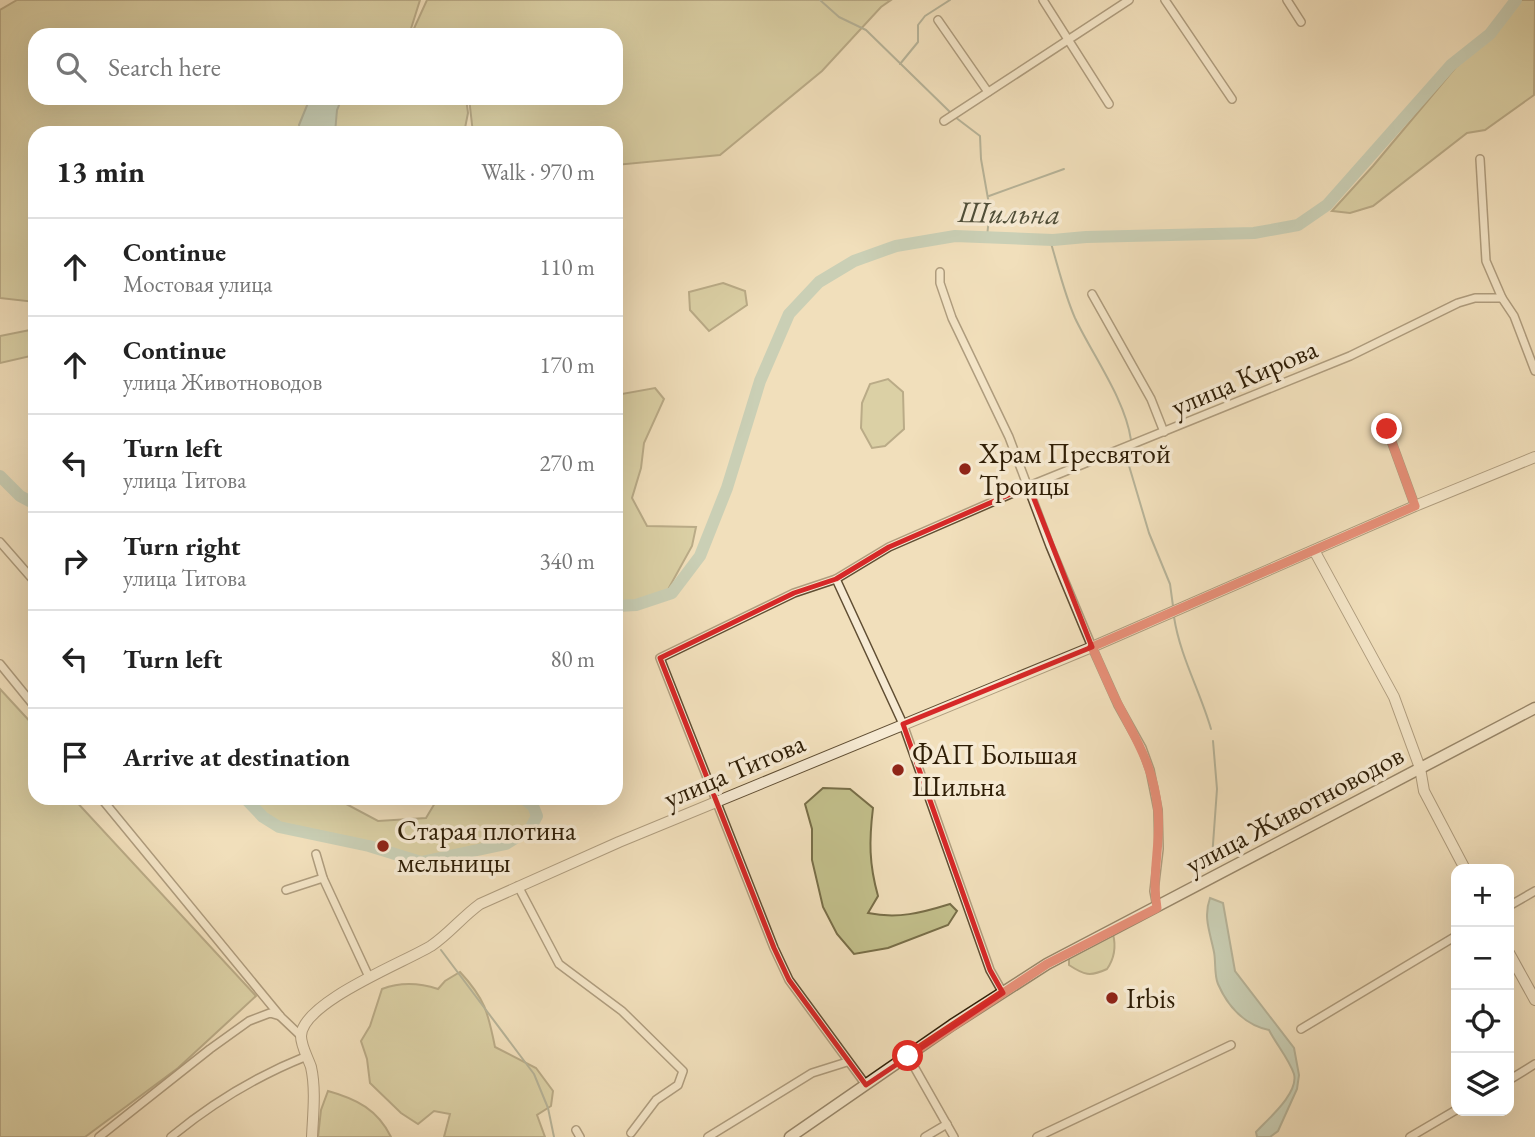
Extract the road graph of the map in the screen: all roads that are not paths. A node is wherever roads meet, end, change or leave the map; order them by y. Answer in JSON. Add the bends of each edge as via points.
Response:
{"nodes":[{"id":1,"x":1043,"y":0,"type":"edge"},
{"id":2,"x":1129,"y":0,"type":"edge"},
{"id":3,"x":1165,"y":0,"type":"edge"},
{"id":4,"x":1287,"y":0,"type":"edge"},
{"id":5,"x":939,"y":20,"type":"dead end"},
{"id":6,"x":1301,"y":22,"type":"dead end"},
{"id":7,"x":1069,"y":39,"type":"junction"},
{"id":8,"x":988,"y":92,"type":"junction"},
{"id":9,"x":1232,"y":99,"type":"dead end"},
{"id":10,"x":1109,"y":103,"type":"dead end"},
{"id":11,"x":944,"y":121,"type":"dead end"},
{"id":12,"x":1480,"y":159,"type":"dead end"},
{"id":13,"x":940,"y":272,"type":"dead end"},
{"id":14,"x":1092,"y":294,"type":"dead end"},
{"id":15,"x":1502,"y":298,"type":"junction"},
{"id":16,"x":1535,"y":371,"type":"edge"},
{"id":17,"x":1387,"y":429,"type":"dead end"},
{"id":18,"x":1164,"y":432,"type":"junction"},
{"id":19,"x":1535,"y":457,"type":"edge"},
{"id":20,"x":1028,"y":486,"type":"junction"},
{"id":21,"x":1415,"y":506,"type":"junction"},
{"id":22,"x":0,"y":542,"type":"edge"},
{"id":23,"x":1315,"y":552,"type":"junction"},
{"id":24,"x":28,"y":574,"type":"edge"},
{"id":25,"x":836,"y":579,"type":"junction"},
{"id":26,"x":1092,"y":647,"type":"junction"},
{"id":27,"x":0,"y":664,"type":"edge"},
{"id":28,"x":28,"y":698,"type":"edge"},
{"id":29,"x":1535,"y":708,"type":"edge"},
{"id":30,"x":902,"y":724,"type":"junction"},
{"id":31,"x":1420,"y":768,"type":"junction"},
{"id":32,"x":716,"y":802,"type":"junction"},
{"id":33,"x":107,"y":805,"type":"edge"},
{"id":34,"x":316,"y":854,"type":"dead end"},
{"id":35,"x":1462,"y":864,"type":"edge"},
{"id":36,"x":323,"y":878,"type":"junction"},
{"id":37,"x":519,"y":886,"type":"junction"},
{"id":38,"x":286,"y":890,"type":"dead end"},
{"id":39,"x":1535,"y":891,"type":"edge"},
{"id":40,"x":1514,"y":903,"type":"edge"},
{"id":41,"x":1157,"y":908,"type":"junction"},
{"id":42,"x":1451,"y":939,"type":"edge"},
{"id":43,"x":1514,"y":962,"type":"edge"},
{"id":44,"x":369,"y":977,"type":"junction"},
{"id":45,"x":1003,"y":993,"type":"junction"},
{"id":46,"x":1535,"y":1000,"type":"edge"},
{"id":47,"x":281,"y":1017,"type":"junction"},
{"id":48,"x":1301,"y":1029,"type":"dead end"},
{"id":49,"x":301,"y":1037,"type":"junction"},
{"id":50,"x":1231,"y":1045,"type":"dead end"},
{"id":51,"x":307,"y":1056,"type":"junction"},
{"id":52,"x":908,"y":1056,"type":"junction"},
{"id":53,"x":847,"y":1062,"type":"junction"},
{"id":54,"x":1535,"y":1064,"type":"edge"},
{"id":55,"x":1514,"y":1077,"type":"edge"},
{"id":56,"x":866,"y":1085,"type":"junction"},
{"id":57,"x":1451,"y":1113,"type":"edge"},
{"id":58,"x":947,"y":1124,"type":"junction"},
{"id":59,"x":631,"y":1133,"type":"dead end"},
{"id":60,"x":99,"y":1137,"type":"edge"},
{"id":61,"x":171,"y":1137,"type":"edge"},
{"id":62,"x":312,"y":1137,"type":"edge"},
{"id":63,"x":708,"y":1137,"type":"edge"},
{"id":64,"x":790,"y":1137,"type":"edge"},
{"id":65,"x":925,"y":1137,"type":"edge"},
{"id":66,"x":954,"y":1137,"type":"edge"},
{"id":67,"x":1037,"y":1137,"type":"edge"},
{"id":68,"x":1410,"y":1137,"type":"edge"}],
"edges":[{"from":1,"to":7,"type":"street"},
{"from":2,"to":7,"type":"street"},
{"from":3,"to":9,"type":"street"},
{"from":4,"to":6,"type":"street"},
{"from":5,"to":8,"type":"street"},
{"from":7,"to":8,"type":"street"},
{"from":7,"to":10,"type":"street"},
{"from":8,"to":11,"type":"street"},
{"from":12,"to":15,"type":"street","via":[[1486,261]]},
{"from":13,"to":20,"type":"street","via":[[952,318]]},
{"from":14,"to":18,"type":"street","via":[[1151,399]]},
{"from":15,"to":16,"type":"street","via":[[1514,316]]},
{"from":15,"to":18,"type":"street","name":"улица Кирова","via":[[1458,303],[1350,356]]},
{"from":17,"to":21,"type":"street"},
{"from":18,"to":20,"type":"street","name":"улица Кирова"},
{"from":19,"to":21,"type":"street","name":"улица Титова"},
{"from":20,"to":25,"type":"street","name":"улица Кирова","via":[[888,547]]},
{"from":20,"to":26,"type":"street"},
{"from":21,"to":23,"type":"street","name":"улица Титова"},
{"from":22,"to":24,"type":"street"},
{"from":23,"to":26,"type":"street","name":"улица Титова"},
{"from":23,"to":31,"type":"street","via":[[1394,698]]},
{"from":25,"to":30,"type":"street"},
{"from":25,"to":32,"type":"street","name":"улица Кирова","via":[[794,593],[660,658]]},
{"from":26,"to":30,"type":"street","name":"улица Титова"},
{"from":26,"to":41,"type":"street","via":[[1150,770],[1158,810]]},
{"from":27,"to":28,"type":"street"},
{"from":29,"to":31,"type":"main road","name":"улица Животноводов"},
{"from":30,"to":32,"type":"street","name":"улица Титова"},
{"from":30,"to":45,"type":"street","via":[[989,970]]},
{"from":31,"to":35,"type":"street","via":[[1424,791]]},
{"from":31,"to":41,"type":"main road","name":"улица Животноводов"},
{"from":32,"to":37,"type":"street","name":"улица Титова"},
{"from":32,"to":53,"type":"street","via":[[789,980]]},
{"from":33,"to":47,"type":"street"},
{"from":34,"to":36,"type":"street"},
{"from":36,"to":38,"type":"street"},
{"from":36,"to":44,"type":"street"},
{"from":37,"to":44,"type":"street","name":"улица Титова","via":[[480,904],[430,947]]},
{"from":37,"to":59,"type":"street","via":[[559,964],[622,1011],[683,1070],[678,1085],[656,1100]]},
{"from":39,"to":40,"type":"street"},
{"from":41,"to":45,"type":"main road","name":"улица Животноводов","via":[[1047,964]]},
{"from":42,"to":48,"type":"street"},
{"from":43,"to":46,"type":"street"},
{"from":44,"to":49,"type":"street","name":"улица Титова","via":[[320,1009],[304,1026]]},
{"from":45,"to":52,"type":"main road","name":"улица Животноводов"},
{"from":47,"to":49,"type":"street"},
{"from":47,"to":60,"type":"street","via":[[270,1013],[249,1021]]},
{"from":49,"to":51,"type":"street"},
{"from":50,"to":67,"type":"street"},
{"from":51,"to":61,"type":"street","via":[[252,1081]]},
{"from":51,"to":62,"type":"street","via":[[313,1086]]},
{"from":52,"to":56,"type":"main road","name":"улица Животноводов"},
{"from":52,"to":58,"type":"street"},
{"from":53,"to":56,"type":"street"},
{"from":53,"to":63,"type":"street","via":[[812,1073]]},
{"from":54,"to":55,"type":"street"},
{"from":56,"to":64,"type":"main road","name":"улица Животноводов"},
{"from":57,"to":68,"type":"street"},
{"from":58,"to":65,"type":"street"},
{"from":58,"to":66,"type":"street"}]}
